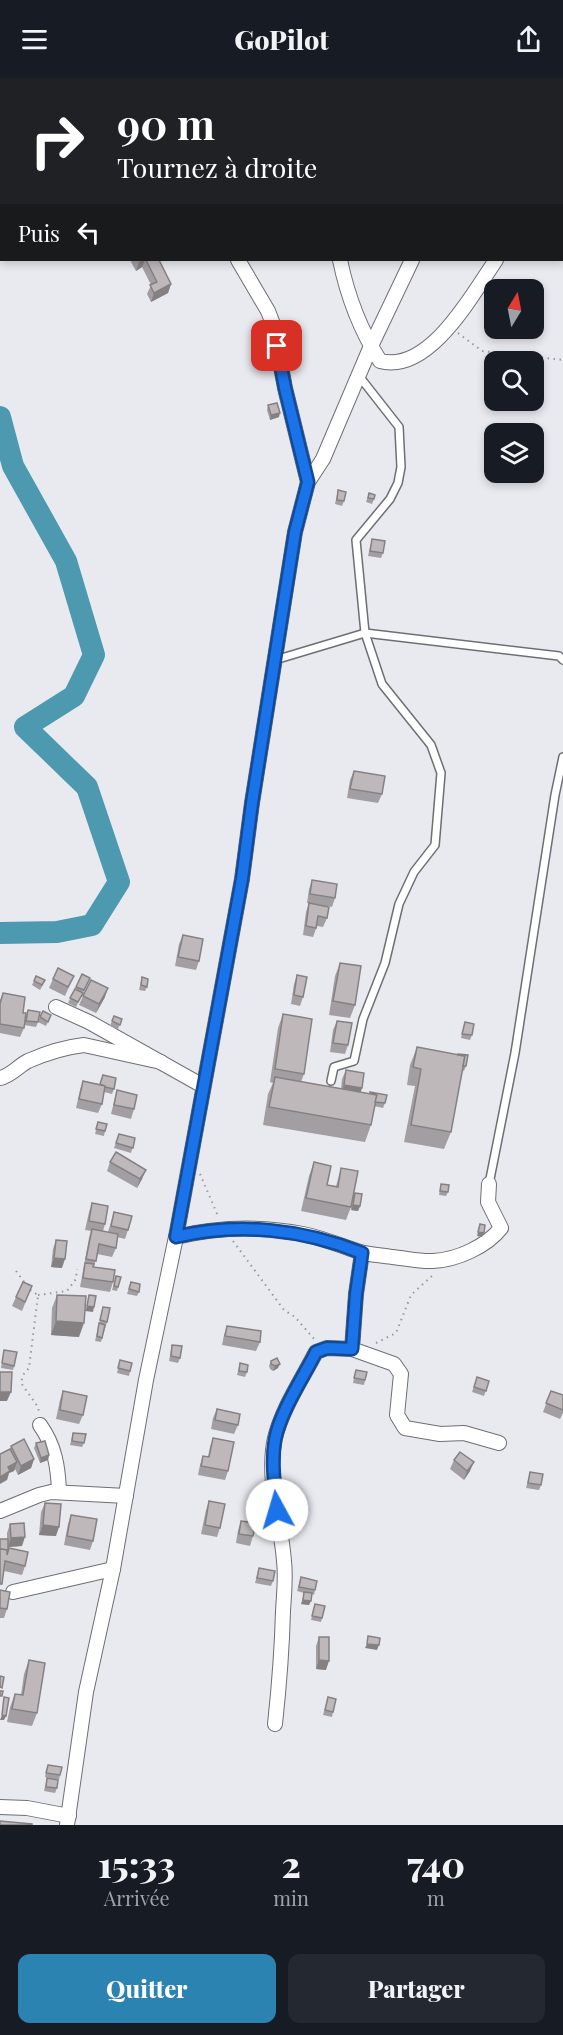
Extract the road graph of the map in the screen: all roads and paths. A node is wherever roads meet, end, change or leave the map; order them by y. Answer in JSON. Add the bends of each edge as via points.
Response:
{"nodes":[{"id":1,"x":239,"y":261,"type":"edge"},
{"id":2,"x":340,"y":261,"type":"edge"},
{"id":3,"x":412,"y":261,"type":"edge"},
{"id":4,"x":495,"y":261,"type":"edge"},
{"id":5,"x":451,"y":327,"type":"junction"},
{"id":6,"x":371,"y":346,"type":"junction"},
{"id":7,"x":563,"y":360,"type":"edge"},
{"id":8,"x":359,"y":376,"type":"junction"},
{"id":9,"x":308,"y":482,"type":"junction"},
{"id":10,"x":365,"y":633,"type":"junction"},
{"id":11,"x":275,"y":660,"type":"junction"},
{"id":12,"x":563,"y":660,"type":"edge"},
{"id":13,"x":563,"y":757,"type":"edge"},
{"id":14,"x":56,"y":1007,"type":"dead end"},
{"id":15,"x":89,"y":1022,"type":"junction"},
{"id":16,"x":84,"y":1045,"type":"junction"},
{"id":17,"x":161,"y":1062,"type":"junction"},
{"id":18,"x":0,"y":1078,"type":"edge"},
{"id":19,"x":331,"y":1081,"type":"dead end"},
{"id":20,"x":203,"y":1086,"type":"junction"},
{"id":21,"x":200,"y":1172,"type":"dead end"},
{"id":22,"x":489,"y":1184,"type":"joint"},
{"id":23,"x":225,"y":1230,"type":"junction"},
{"id":24,"x":176,"y":1237,"type":"junction"},
{"id":25,"x":362,"y":1253,"type":"junction"},
{"id":26,"x":77,"y":1269,"type":"dead end"},
{"id":27,"x":16,"y":1271,"type":"dead end"},
{"id":28,"x":436,"y":1272,"type":"dead end"},
{"id":29,"x":38,"y":1295,"type":"junction"},
{"id":30,"x":321,"y":1349,"type":"junction"},
{"id":31,"x":352,"y":1349,"type":"junction"},
{"id":32,"x":22,"y":1387,"type":"dead end"},
{"id":33,"x":40,"y":1425,"type":"dead end"},
{"id":34,"x":499,"y":1443,"type":"dead end"},
{"id":35,"x":59,"y":1491,"type":"junction"},
{"id":36,"x":126,"y":1496,"type":"junction"},
{"id":37,"x":0,"y":1511,"type":"edge"},
{"id":38,"x":112,"y":1569,"type":"junction"},
{"id":39,"x":13,"y":1592,"type":"dead end"},
{"id":40,"x":275,"y":1724,"type":"dead end"},
{"id":41,"x":0,"y":1807,"type":"edge"},
{"id":42,"x":68,"y":1820,"type":"edge"}],
"edges":[{"from":1,"to":9,"type":"street","via":[[273,324]]},
{"from":2,"to":6,"type":"street","via":[[344,281]]},
{"from":3,"to":6,"type":"street"},
{"from":4,"to":5,"type":"street"},
{"from":5,"to":6,"type":"street","via":[[418,354],[390,363],[380,361]]},
{"from":5,"to":7,"type":"path","via":[[482,351]]},
{"from":6,"to":8,"type":"street"},
{"from":8,"to":9,"type":"street","via":[[324,459]]},
{"from":8,"to":10,"type":"lane","via":[[399,427],[401,467],[390,499],[356,540]]},
{"from":9,"to":11,"type":"street","via":[[295,532]]},
{"from":10,"to":11,"type":"lane"},
{"from":10,"to":12,"type":"lane","via":[[559,656]]},
{"from":10,"to":19,"type":"lane","via":[[382,684],[431,745],[441,773],[435,845],[414,872],[399,904],[354,1061],[334,1066]]},
{"from":11,"to":20,"type":"street","via":[[242,879]]},
{"from":13,"to":22,"type":"lane","via":[[515,1053]]},
{"from":14,"to":15,"type":"street"},
{"from":15,"to":16,"type":"street"},
{"from":15,"to":17,"type":"street"},
{"from":16,"to":17,"type":"street"},
{"from":16,"to":18,"type":"street","via":[[28,1061]]},
{"from":17,"to":20,"type":"street"},
{"from":20,"to":24,"type":"street"},
{"from":21,"to":23,"type":"path"},
{"from":22,"to":25,"type":"street","via":[[488,1202],[501,1228],[485,1243],[433,1262]]},
{"from":23,"to":24,"type":"street"},
{"from":23,"to":25,"type":"street","via":[[251,1228],[304,1234]]},
{"from":23,"to":30,"type":"path","via":[[284,1311],[310,1331]]},
{"from":24,"to":36,"type":"street"},
{"from":25,"to":31,"type":"street"},
{"from":26,"to":29,"type":"path","via":[[76,1279],[67,1291]]},
{"from":27,"to":29,"type":"path","via":[[28,1289]]},
{"from":28,"to":31,"type":"path","via":[[411,1295],[396,1332],[379,1342]]},
{"from":29,"to":32,"type":"path","via":[[29,1368]]},
{"from":30,"to":31,"type":"street"},
{"from":30,"to":40,"type":"street","via":[[316,1352],[275,1438],[273,1457],[285,1579]]},
{"from":31,"to":34,"type":"street","via":[[394,1364],[401,1374],[397,1415],[405,1428],[440,1434],[464,1433]]},
{"from":33,"to":35,"type":"street","via":[[51,1443]]},
{"from":35,"to":36,"type":"street"},
{"from":35,"to":37,"type":"street"},
{"from":36,"to":38,"type":"street"},
{"from":38,"to":39,"type":"street"},
{"from":38,"to":42,"type":"street","via":[[86,1692]]},
{"from":41,"to":42,"type":"street","via":[[27,1808]]}]}
